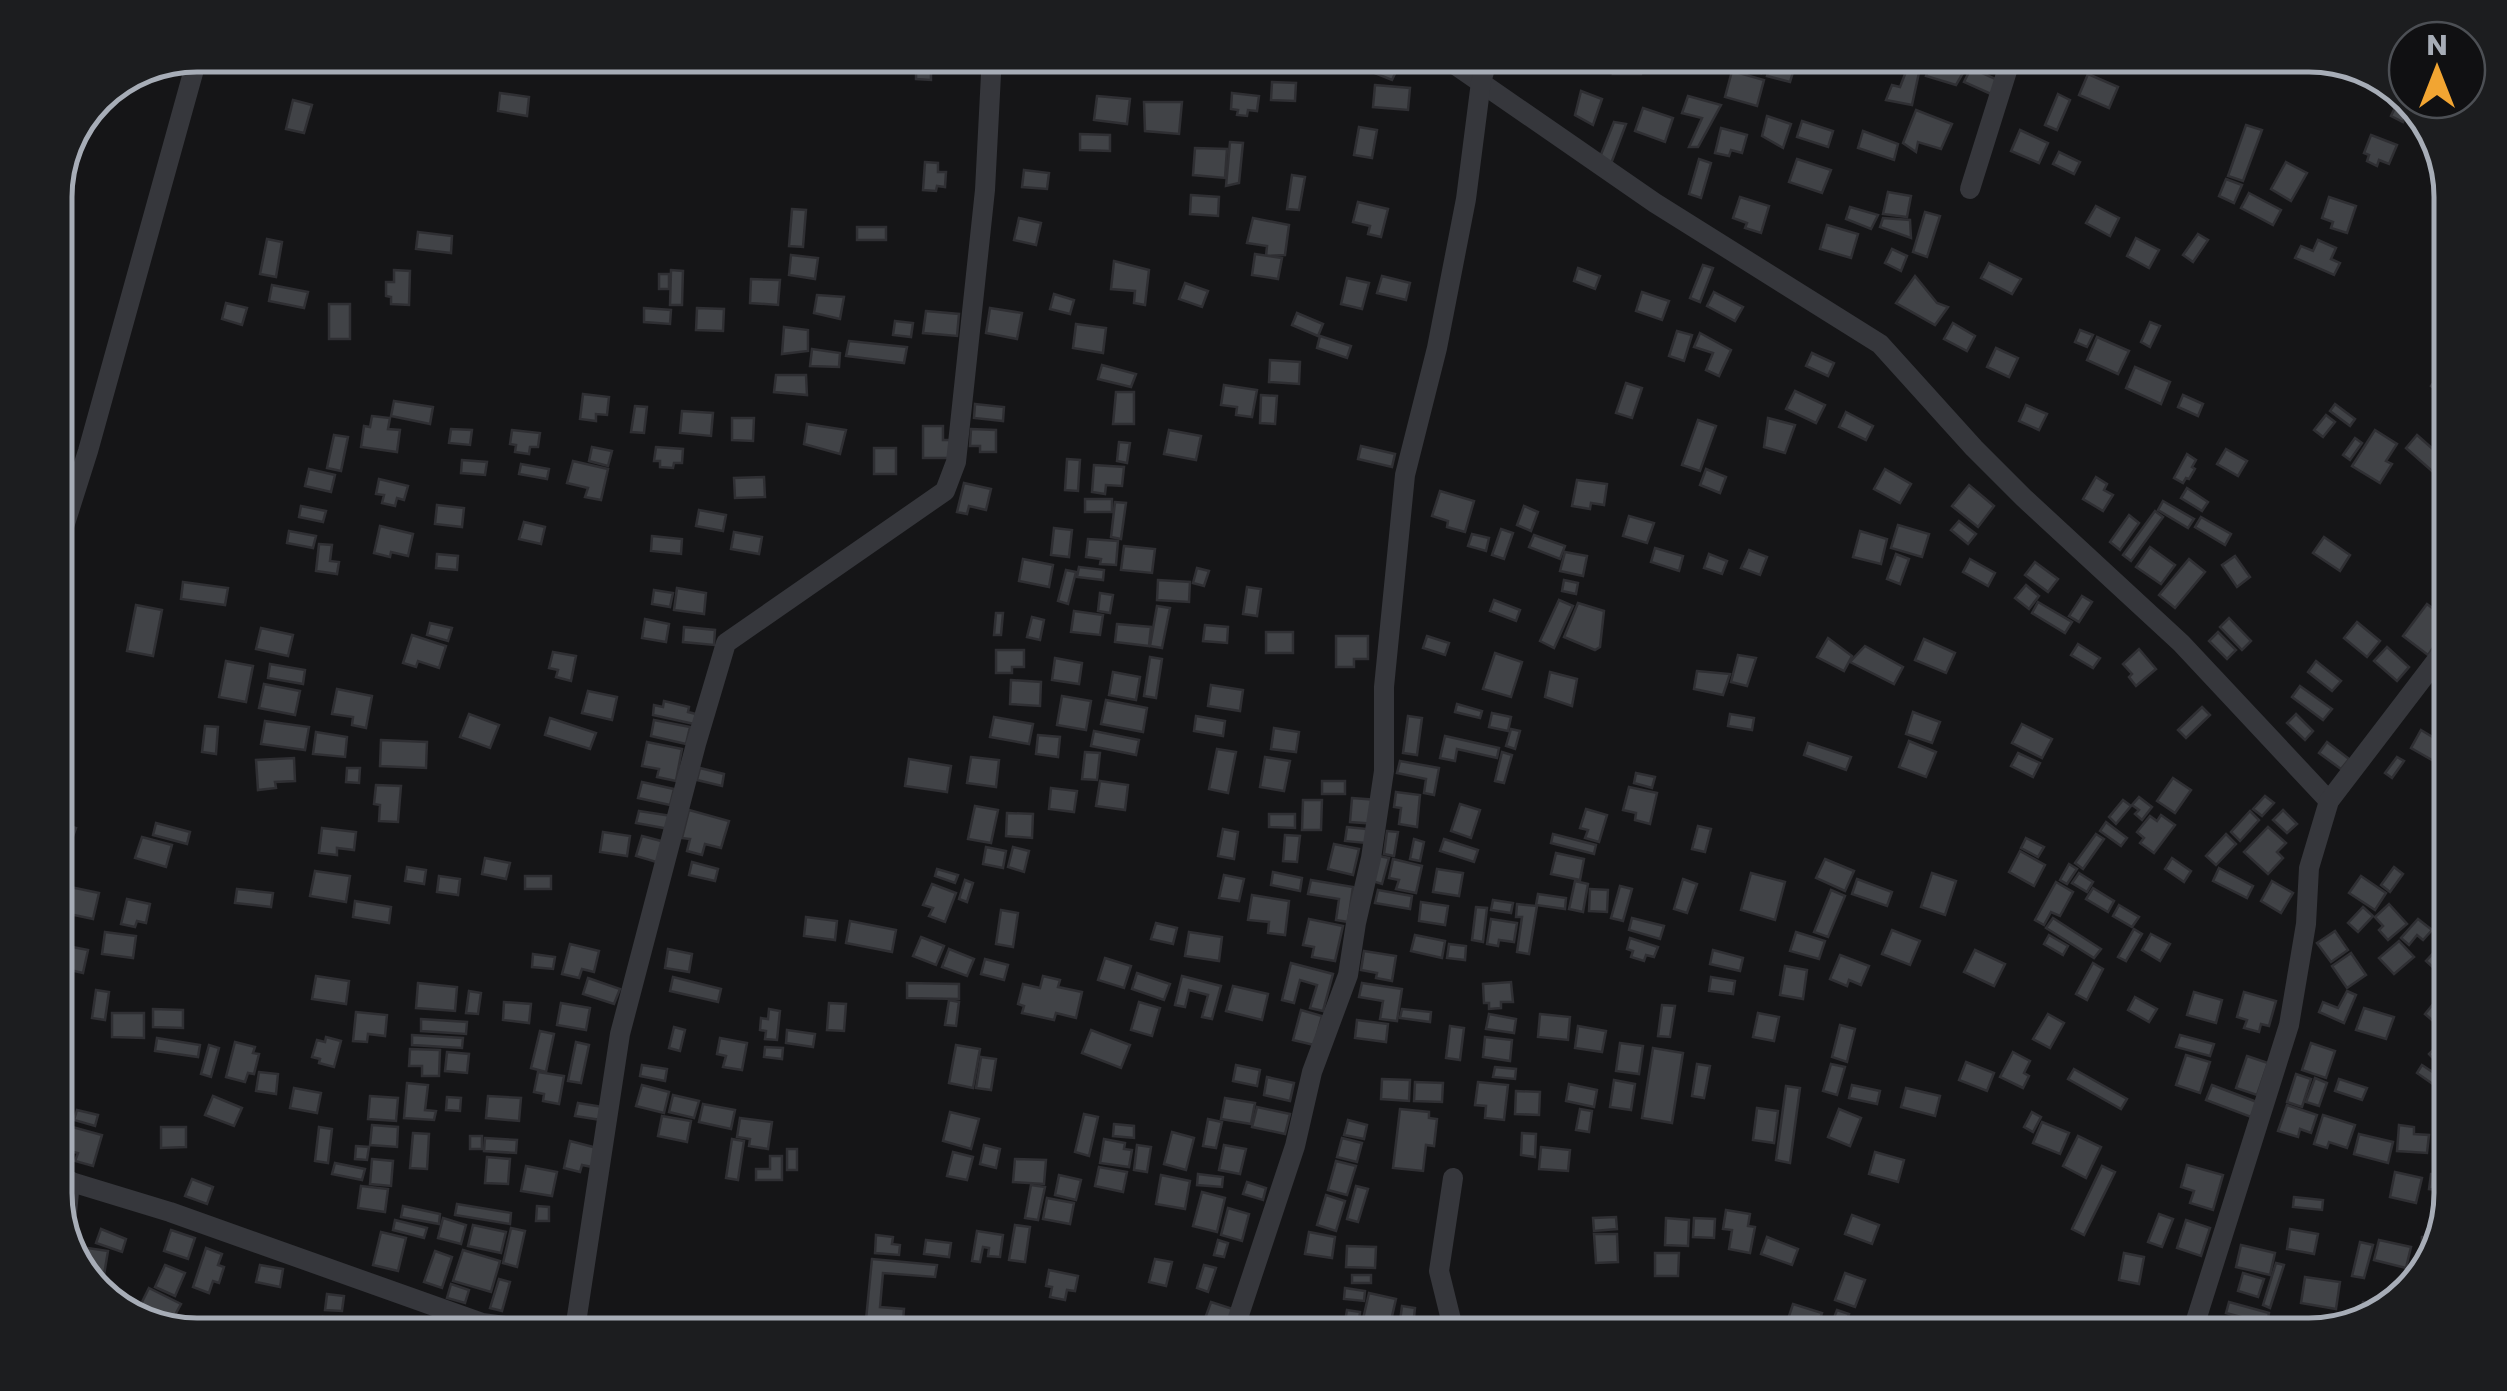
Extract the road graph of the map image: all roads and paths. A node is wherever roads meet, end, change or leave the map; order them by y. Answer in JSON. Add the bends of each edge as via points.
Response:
{"nodes":[{"id":1,"x":193,"y":72,"type":"edge"},
{"id":2,"x":991,"y":72,"type":"edge"},
{"id":3,"x":1467,"y":72,"type":"edge"},
{"id":4,"x":1485,"y":72,"type":"edge"},
{"id":5,"x":2007,"y":72,"type":"edge"},
{"id":6,"x":1482,"y":82,"type":"junction"},
{"id":7,"x":1970,"y":189,"type":"dead end"},
{"id":8,"x":73,"y":497,"type":"edge"},
{"id":9,"x":2434,"y":664,"type":"edge"},
{"id":10,"x":2330,"y":801,"type":"junction"},
{"id":11,"x":1453,"y":1178,"type":"dead end"},
{"id":12,"x":73,"y":1182,"type":"edge"},
{"id":13,"x":468,"y":1318,"type":"edge"},
{"id":14,"x":577,"y":1318,"type":"edge"},
{"id":15,"x":1238,"y":1318,"type":"edge"},
{"id":16,"x":1450,"y":1318,"type":"edge"},
{"id":17,"x":2197,"y":1318,"type":"edge"}],
"edges":[{"from":1,"to":8,"type":"street"},
{"from":2,"to":14,"type":"street","via":[[956,462],[945,491],[726,643],[626,1004]]},
{"from":3,"to":6,"type":"street"},
{"from":4,"to":6,"type":"street"},
{"from":5,"to":7,"type":"street"},
{"from":6,"to":10,"type":"street","via":[[1655,203],[1880,344],[1974,448],[2181,643]]},
{"from":6,"to":15,"type":"street","via":[[1437,348],[1405,476],[1384,687],[1384,771],[1348,975]]},
{"from":9,"to":10,"type":"street"},
{"from":10,"to":17,"type":"street","via":[[2309,868],[2289,1025]]},
{"from":11,"to":16,"type":"street","via":[[1439,1272]]},
{"from":12,"to":13,"type":"street"}]}
